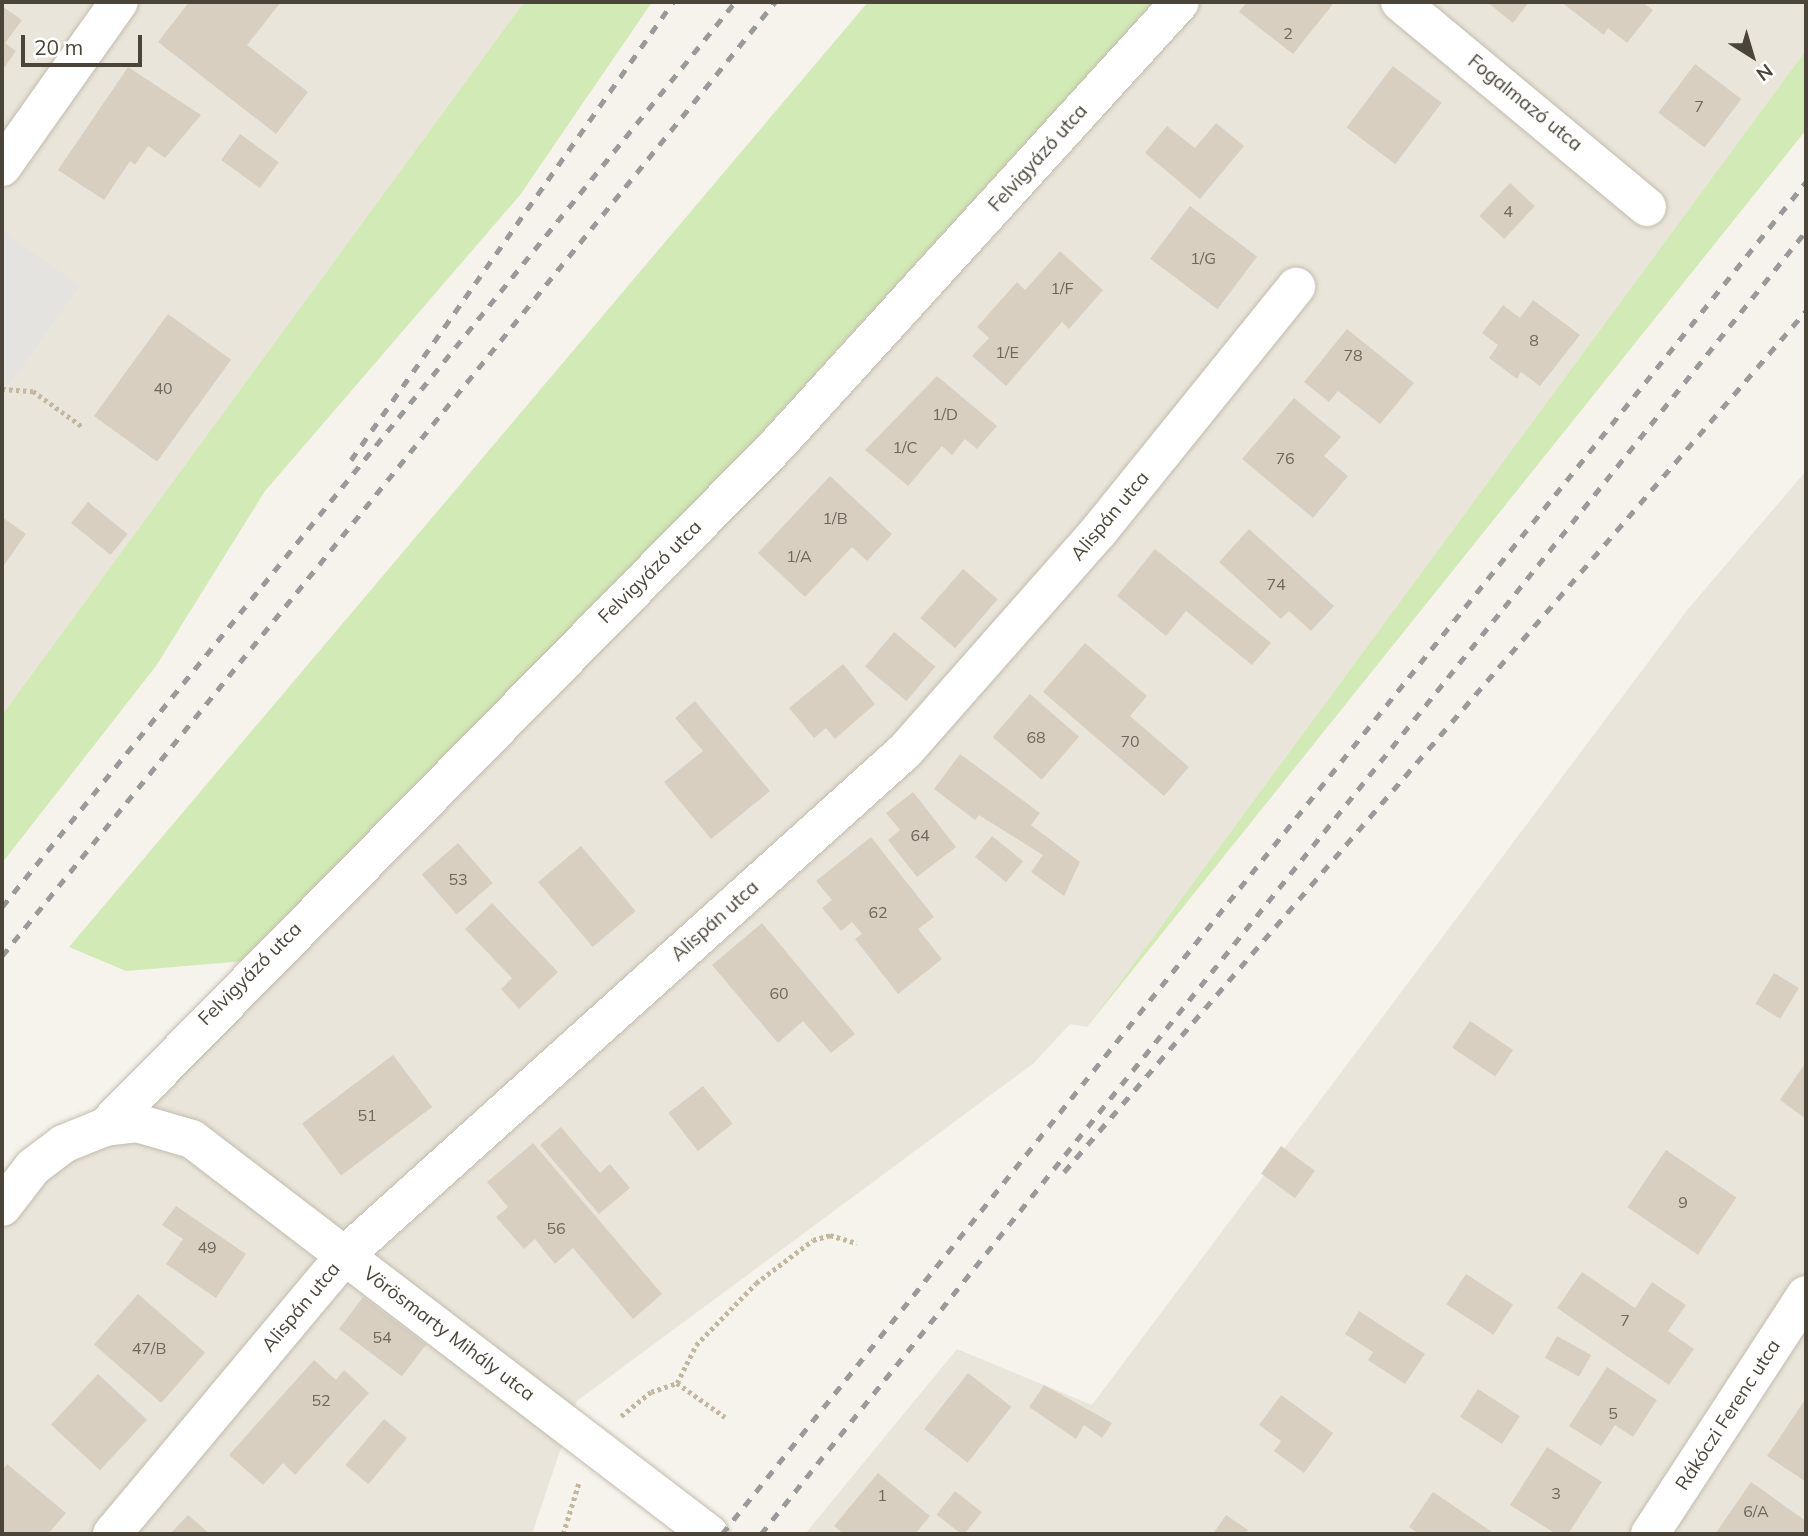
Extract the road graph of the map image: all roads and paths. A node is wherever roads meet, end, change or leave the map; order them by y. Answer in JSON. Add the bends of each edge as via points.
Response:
{"nodes":[{"id":1,"x":119,"y":2,"type":"edge"},
{"id":2,"x":1180,"y":2,"type":"edge"},
{"id":3,"x":1399,"y":2,"type":"edge"},
{"id":4,"x":2,"y":167,"type":"edge"},
{"id":5,"x":1647,"y":206,"type":"dead end"},
{"id":6,"x":1296,"y":287,"type":"dead end"},
{"id":7,"x":2,"y":389,"type":"edge"},
{"id":8,"x":83,"y":427,"type":"dead end"},
{"id":9,"x":105,"y":1127,"type":"junction"},
{"id":10,"x":2,"y":1207,"type":"edge"},
{"id":11,"x":857,"y":1243,"type":"dead end"},
{"id":12,"x":345,"y":1255,"type":"junction"},
{"id":13,"x":1806,"y":1295,"type":"edge"},
{"id":14,"x":677,"y":1383,"type":"junction"},
{"id":15,"x":726,"y":1417,"type":"dead end"},
{"id":16,"x":597,"y":1446,"type":"junction"},
{"id":17,"x":112,"y":1534,"type":"edge"},
{"id":18,"x":563,"y":1534,"type":"edge"},
{"id":19,"x":709,"y":1534,"type":"edge"},
{"id":20,"x":1650,"y":1534,"type":"edge"}],
"edges":[{"from":1,"to":4,"type":"street"},
{"from":2,"to":9,"type":"street","name":"Felvigyázó utca","via":[[778,444]]},
{"from":3,"to":5,"type":"street","name":"Fogalmazó utca"},
{"from":6,"to":12,"type":"street","name":"Alispán utca","via":[[1099,531],[905,751]]},
{"from":7,"to":8,"type":"path","via":[[33,391]]},
{"from":9,"to":10,"type":"street","via":[[63,1144],[33,1167]]},
{"from":9,"to":12,"type":"street","name":"Vörösmarty Mihály utca","via":[[137,1123],[192,1139]]},
{"from":11,"to":14,"type":"path","via":[[830,1235],[813,1240],[756,1283],[696,1345]]},
{"from":12,"to":16,"type":"street","name":"Vörösmarty Mihály utca"},
{"from":12,"to":17,"type":"street","name":"Alispán utca"},
{"from":13,"to":20,"type":"street","name":"Rákóczi Ferenc utca"},
{"from":14,"to":15,"type":"path"},
{"from":14,"to":16,"type":"path","via":[[652,1392],[619,1417]]},
{"from":16,"to":18,"type":"path","via":[[568,1507]]},
{"from":16,"to":19,"type":"street","name":"Vörösmarty Mihály utca"}]}
